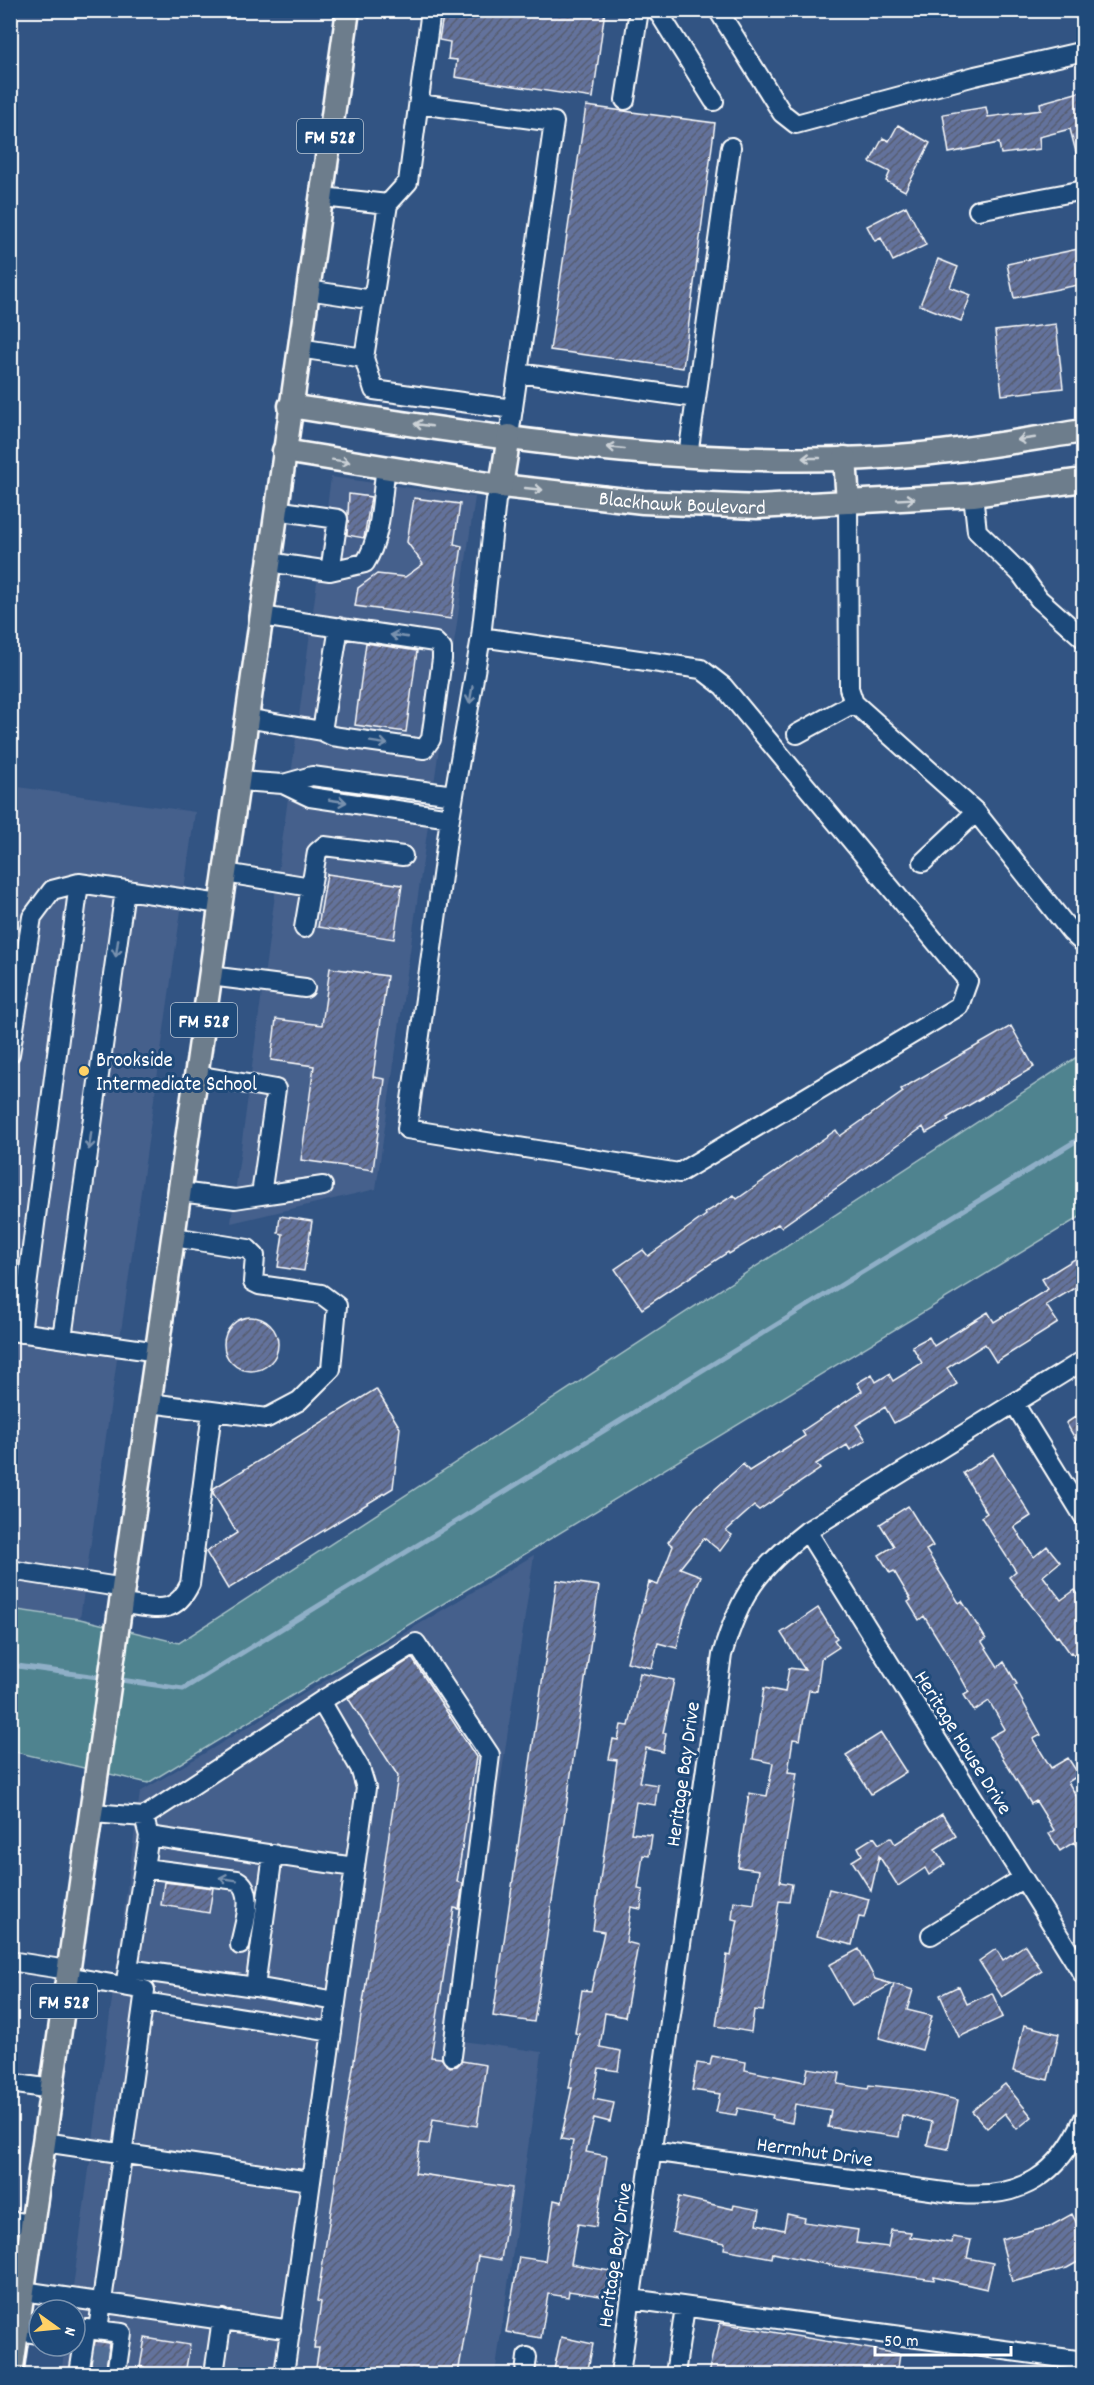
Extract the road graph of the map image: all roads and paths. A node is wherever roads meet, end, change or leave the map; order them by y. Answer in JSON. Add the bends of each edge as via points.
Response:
{"nodes":[{"id":1,"x":348,"y":10,"type":"edge"},
{"id":2,"x":431,"y":10,"type":"edge"},
{"id":3,"x":639,"y":10,"type":"edge"},
{"id":4,"x":657,"y":10,"type":"edge"},
{"id":5,"x":718,"y":10,"type":"edge"},
{"id":6,"x":1083,"y":51,"type":"edge"},
{"id":7,"x":625,"y":100,"type":"dead end"},
{"id":8,"x":714,"y":101,"type":"dead end"},
{"id":9,"x":419,"y":104,"type":"junction"},
{"id":10,"x":731,"y":147,"type":"dead end"},
{"id":11,"x":1083,"y":190,"type":"edge"},
{"id":12,"x":321,"y":197,"type":"junction"},
{"id":13,"x":388,"y":204,"type":"junction"},
{"id":14,"x":978,"y":210,"type":"dead end"},
{"id":15,"x":308,"y":290,"type":"junction"},
{"id":16,"x":373,"y":300,"type":"junction"},
{"id":17,"x":299,"y":348,"type":"junction"},
{"id":18,"x":364,"y":358,"type":"junction"},
{"id":19,"x":518,"y":374,"type":"junction"},
{"id":20,"x":696,"y":398,"type":"junction"},
{"id":21,"x":290,"y":406,"type":"junction"},
{"id":22,"x":513,"y":409,"type":"junction"},
{"id":23,"x":1083,"y":431,"type":"edge"},
{"id":24,"x":509,"y":436,"type":"junction"},
{"id":25,"x":284,"y":451,"type":"junction"},
{"id":26,"x":688,"y":456,"type":"junction"},
{"id":27,"x":845,"y":458,"type":"junction"},
{"id":28,"x":386,"y":467,"type":"junction"},
{"id":29,"x":1083,"y":480,"type":"edge"},
{"id":30,"x":501,"y":486,"type":"junction"},
{"id":31,"x":973,"y":495,"type":"junction"},
{"id":32,"x":848,"y":502,"type":"junction"},
{"id":33,"x":275,"y":510,"type":"junction"},
{"id":34,"x":268,"y":562,"type":"junction"},
{"id":35,"x":330,"y":571,"type":"junction"},
{"id":36,"x":261,"y":616,"type":"junction"},
{"id":37,"x":339,"y":627,"type":"junction"},
{"id":38,"x":481,"y":637,"type":"junction"},
{"id":39,"x":1083,"y":639,"type":"edge"},
{"id":40,"x":854,"y":703,"type":"junction"},
{"id":41,"x":246,"y":718,"type":"junction"},
{"id":42,"x":322,"y":731,"type":"junction"},
{"id":43,"x":797,"y":734,"type":"dead end"},
{"id":44,"x":238,"y":781,"type":"junction"},
{"id":45,"x":283,"y":784,"type":"junction"},
{"id":46,"x":415,"y":790,"type":"junction"},
{"id":47,"x":454,"y":795,"type":"junction"},
{"id":48,"x":412,"y":812,"type":"junction"},
{"id":49,"x":976,"y":812,"type":"junction"},
{"id":50,"x":450,"y":818,"type":"junction"},
{"id":51,"x":402,"y":856,"type":"dead end"},
{"id":52,"x":922,"y":861,"type":"dead end"},
{"id":53,"x":225,"y":873,"type":"junction"},
{"id":54,"x":79,"y":883,"type":"junction"},
{"id":55,"x":311,"y":887,"type":"junction"},
{"id":56,"x":125,"y":890,"type":"junction"},
{"id":57,"x":220,"y":904,"type":"junction"},
{"id":58,"x":304,"y":928,"type":"dead end"},
{"id":59,"x":1083,"y":944,"type":"edge"},
{"id":60,"x":210,"y":976,"type":"junction"},
{"id":61,"x":305,"y":988,"type":"dead end"},
{"id":62,"x":10,"y":1054,"type":"edge"},
{"id":63,"x":196,"y":1075,"type":"junction"},
{"id":64,"x":323,"y":1186,"type":"dead end"},
{"id":65,"x":180,"y":1192,"type":"junction"},
{"id":66,"x":261,"y":1196,"type":"junction"},
{"id":67,"x":174,"y":1237,"type":"junction"},
{"id":68,"x":16,"y":1332,"type":"edge"},
{"id":69,"x":62,"y":1338,"type":"junction"},
{"id":70,"x":158,"y":1352,"type":"junction"},
{"id":71,"x":1083,"y":1360,"type":"edge"},
{"id":72,"x":150,"y":1403,"type":"junction"},
{"id":73,"x":1014,"y":1403,"type":"junction"},
{"id":74,"x":212,"y":1412,"type":"junction"},
{"id":75,"x":1083,"y":1516,"type":"edge"},
{"id":76,"x":807,"y":1531,"type":"junction"},
{"id":77,"x":10,"y":1570,"type":"edge"},
{"id":78,"x":124,"y":1596,"type":"junction"},
{"id":79,"x":321,"y":1701,"type":"junction"},
{"id":80,"x":93,"y":1813,"type":"junction"},
{"id":81,"x":144,"y":1817,"type":"junction"},
{"id":82,"x":149,"y":1836,"type":"junction"},
{"id":83,"x":273,"y":1854,"type":"junction"},
{"id":84,"x":354,"y":1867,"type":"junction"},
{"id":85,"x":144,"y":1868,"type":"junction"},
{"id":86,"x":1022,"y":1879,"type":"junction"},
{"id":87,"x":931,"y":1935,"type":"dead end"},
{"id":88,"x":240,"y":1945,"type":"dead end"},
{"id":89,"x":10,"y":1961,"type":"edge"},
{"id":90,"x":68,"y":1973,"type":"junction"},
{"id":91,"x":1083,"y":1976,"type":"edge"},
{"id":92,"x":127,"y":1977,"type":"junction"},
{"id":93,"x":255,"y":1987,"type":"junction"},
{"id":94,"x":336,"y":2001,"type":"junction"},
{"id":95,"x":144,"y":2002,"type":"junction"},
{"id":96,"x":332,"y":2032,"type":"junction"},
{"id":97,"x":452,"y":2056,"type":"dead end"},
{"id":98,"x":10,"y":2083,"type":"edge"},
{"id":99,"x":52,"y":2089,"type":"junction"},
{"id":100,"x":1083,"y":2118,"type":"edge"},
{"id":101,"x":44,"y":2142,"type":"junction"},
{"id":102,"x":651,"y":2151,"type":"junction"},
{"id":103,"x":123,"y":2154,"type":"junction"},
{"id":104,"x":310,"y":2181,"type":"junction"},
{"id":105,"x":21,"y":2223,"type":"edge"},
{"id":106,"x":23,"y":2291,"type":"junction"},
{"id":107,"x":630,"y":2299,"type":"junction"},
{"id":108,"x":102,"y":2302,"type":"junction"},
{"id":109,"x":685,"y":2307,"type":"junction"},
{"id":110,"x":222,"y":2319,"type":"junction"},
{"id":111,"x":27,"y":2325,"type":"edge"},
{"id":112,"x":291,"y":2330,"type":"junction"},
{"id":113,"x":27,"y":2335,"type":"edge"},
{"id":114,"x":87,"y":2340,"type":"edge"},
{"id":115,"x":87,"y":2343,"type":"edge"},
{"id":116,"x":83,"y":2358,"type":"edge"},
{"id":117,"x":1083,"y":2361,"type":"edge"},
{"id":118,"x":114,"y":2363,"type":"edge"},
{"id":119,"x":11,"y":2374,"type":"edge"},
{"id":120,"x":79,"y":2374,"type":"edge"},
{"id":121,"x":214,"y":2374,"type":"edge"},
{"id":122,"x":284,"y":2374,"type":"edge"},
{"id":123,"x":620,"y":2374,"type":"edge"},
{"id":124,"x":675,"y":2374,"type":"edge"}],
"edges":[{"from":1,"to":12,"type":"main road","number":"FM 528"},
{"from":2,"to":9,"type":"street"},
{"from":3,"to":7,"type":"street"},
{"from":4,"to":8,"type":"street"},
{"from":5,"to":6,"type":"street","via":[[782,113],[796,124]]},
{"from":9,"to":13,"type":"street","via":[[408,182]]},
{"from":9,"to":19,"type":"street","via":[[554,122]]},
{"from":10,"to":20,"type":"street"},
{"from":11,"to":14,"type":"street"},
{"from":12,"to":13,"type":"street"},
{"from":12,"to":15,"type":"main road","number":"FM 528"},
{"from":13,"to":16,"type":"street"},
{"from":15,"to":16,"type":"street"},
{"from":15,"to":17,"type":"main road","number":"FM 528"},
{"from":16,"to":18,"type":"street"},
{"from":17,"to":18,"type":"street"},
{"from":17,"to":21,"type":"main road","number":"FM 528"},
{"from":18,"to":22,"type":"street","via":[[374,390]]},
{"from":19,"to":20,"type":"street"},
{"from":19,"to":22,"type":"street"},
{"from":20,"to":26,"type":"street"},
{"from":24,"to":21,"type":"main road","one_way":true},
{"from":21,"to":25,"type":"main road","number":"FM 528"},
{"from":22,"to":24,"type":"street"},
{"from":23,"to":27,"type":"main road","one_way":true,"via":[[922,454]]},
{"from":26,"to":24,"type":"main road","one_way":true},
{"from":24,"to":30,"type":"main road"},
{"from":25,"to":28,"type":"main road","name":"Blackhawk Boulevard","one_way":true},
{"from":25,"to":33,"type":"main road","number":"FM 528"},
{"from":27,"to":26,"type":"main road","one_way":true},
{"from":27,"to":32,"type":"main road"},
{"from":28,"to":30,"type":"main road","name":"Blackhawk Boulevard"},
{"from":28,"to":35,"type":"street","via":[[372,552],[365,563]]},
{"from":29,"to":31,"type":"main road","name":"Blackhawk Boulevard"},
{"from":30,"to":32,"type":"main road","name":"Blackhawk Boulevard","one_way":true,"via":[[643,502],[757,507]]},
{"from":30,"to":38,"type":"street","via":[[496,500]]},
{"from":32,"to":31,"type":"main road","name":"Blackhawk Boulevard","one_way":true},
{"from":31,"to":39,"type":"street","via":[[977,531],[1021,574],[1039,599]]},
{"from":32,"to":40,"type":"street","via":[[849,688]]},
{"from":33,"to":34,"type":"main road","number":"FM 528"},
{"from":33,"to":35,"type":"street","via":[[338,519]]},
{"from":34,"to":35,"type":"street"},
{"from":34,"to":36,"type":"main road","number":"FM 528"},
{"from":36,"to":37,"type":"street"},
{"from":36,"to":41,"type":"main road","number":"FM 528"},
{"from":37,"to":42,"type":"street"},
{"from":42,"to":37,"type":"street","one_way":true,"via":[[424,749],[431,739],[442,649],[431,640]]},
{"from":38,"to":47,"type":"street","one_way":true},
{"from":38,"to":50,"type":"street","via":[[701,669],[723,686],[968,981],[959,1006],[950,1013],[679,1173],[407,1129]]},
{"from":40,"to":43,"type":"street"},
{"from":40,"to":49,"type":"street"},
{"from":41,"to":42,"type":"street"},
{"from":41,"to":44,"type":"main road","number":"FM 528"},
{"from":44,"to":45,"type":"street"},
{"from":44,"to":53,"type":"main road","number":"FM 528"},
{"from":45,"to":46,"type":"street","via":[[312,776]]},
{"from":45,"to":48,"type":"street","one_way":true,"via":[[310,797]]},
{"from":46,"to":47,"type":"street"},
{"from":46,"to":48,"type":"street"},
{"from":47,"to":50,"type":"street"},
{"from":48,"to":50,"type":"street"},
{"from":49,"to":52,"type":"street"},
{"from":49,"to":59,"type":"street"},
{"from":51,"to":55,"type":"street","via":[[324,846],[317,852]]},
{"from":53,"to":55,"type":"street"},
{"from":53,"to":57,"type":"main road","number":"FM 528"},
{"from":54,"to":56,"type":"street"},
{"from":54,"to":62,"type":"street","via":[[52,890],[32,916]]},
{"from":54,"to":68,"type":"street"},
{"from":55,"to":58,"type":"street"},
{"from":56,"to":57,"type":"street"},
{"from":56,"to":69,"type":"street","one_way":true},
{"from":57,"to":60,"type":"main road","number":"FM 528"},
{"from":60,"to":61,"type":"street"},
{"from":60,"to":63,"type":"main road","number":"FM 528"},
{"from":63,"to":65,"type":"main road","number":"FM 528"},
{"from":63,"to":66,"type":"street","via":[[276,1089]]},
{"from":64,"to":66,"type":"street"},
{"from":65,"to":66,"type":"street","via":[[235,1199]]},
{"from":65,"to":67,"type":"main road","number":"FM 528"},
{"from":67,"to":70,"type":"main road","number":"FM 528"},
{"from":67,"to":74,"type":"street","via":[[248,1249],[255,1256],[253,1282],[321,1294],[337,1306],[330,1369],[299,1401],[267,1418]]},
{"from":68,"to":69,"type":"street"},
{"from":69,"to":70,"type":"street"},
{"from":70,"to":72,"type":"main road","number":"FM 528"},
{"from":71,"to":73,"type":"street","name":"Heritage Bay Drive"},
{"from":72,"to":74,"type":"street"},
{"from":72,"to":78,"type":"main road","number":"FM 528"},
{"from":73,"to":75,"type":"street"},
{"from":73,"to":76,"type":"street","name":"Heritage Bay Drive"},
{"from":74,"to":78,"type":"street","via":[[190,1584],[183,1600],[170,1608]]},
{"from":76,"to":86,"type":"street","name":"Heritage House Drive"},
{"from":76,"to":102,"type":"street","name":"Heritage Bay Drive","via":[[778,1553],[755,1580],[733,1617],[722,1654]]},
{"from":77,"to":78,"type":"street"},
{"from":78,"to":80,"type":"main road","number":"FM 528"},
{"from":79,"to":81,"type":"street"},
{"from":79,"to":84,"type":"street","via":[[360,1768],[366,1788]]},
{"from":79,"to":97,"type":"street","via":[[416,1643],[490,1755]]},
{"from":80,"to":81,"type":"street"},
{"from":80,"to":90,"type":"main road","number":"FM 528"},
{"from":81,"to":82,"type":"street"},
{"from":82,"to":83,"type":"street"},
{"from":82,"to":85,"type":"street"},
{"from":83,"to":84,"type":"street"},
{"from":83,"to":93,"type":"street"},
{"from":84,"to":94,"type":"street"},
{"from":88,"to":85,"type":"street","one_way":true,"via":[[247,1904],[244,1884]]},
{"from":85,"to":92,"type":"street"},
{"from":86,"to":87,"type":"street"},
{"from":86,"to":91,"type":"street","name":"Heritage House Drive"},
{"from":89,"to":90,"type":"street"},
{"from":90,"to":92,"type":"street"},
{"from":90,"to":99,"type":"main road","number":"FM 528"},
{"from":92,"to":93,"type":"street"},
{"from":92,"to":95,"type":"street","via":[[145,1990]]},
{"from":93,"to":94,"type":"street"},
{"from":94,"to":96,"type":"street"},
{"from":95,"to":96,"type":"street"},
{"from":95,"to":103,"type":"street"},
{"from":96,"to":104,"type":"street"},
{"from":98,"to":99,"type":"street"},
{"from":99,"to":101,"type":"main road","number":"FM 528"},
{"from":100,"to":102,"type":"street","name":"Herrnhut Drive","via":[[1072,2145],[1038,2177],[1009,2191],[973,2195]]},
{"from":101,"to":103,"type":"street"},
{"from":101,"to":105,"type":"main road","number":"FM 528"},
{"from":102,"to":107,"type":"street","name":"Heritage Bay Drive"},
{"from":103,"to":104,"type":"street"},
{"from":103,"to":108,"type":"street"},
{"from":104,"to":112,"type":"street"},
{"from":105,"to":106,"type":"main road","number":"FM 528"},
{"from":106,"to":108,"type":"street"},
{"from":106,"to":111,"type":"main road","number":"FM 528"},
{"from":107,"to":109,"type":"street"},
{"from":107,"to":123,"type":"street","name":"Heritage Bay Drive"},
{"from":108,"to":110,"type":"street"},
{"from":108,"to":114,"type":"street"},
{"from":109,"to":117,"type":"street"},
{"from":109,"to":124,"type":"street"},
{"from":110,"to":112,"type":"street"},
{"from":110,"to":121,"type":"street"},
{"from":112,"to":122,"type":"street"},
{"from":113,"to":119,"type":"main road","number":"FM 528"},
{"from":115,"to":118,"type":"street","via":[[122,2333]]},
{"from":116,"to":120,"type":"street"}]}
